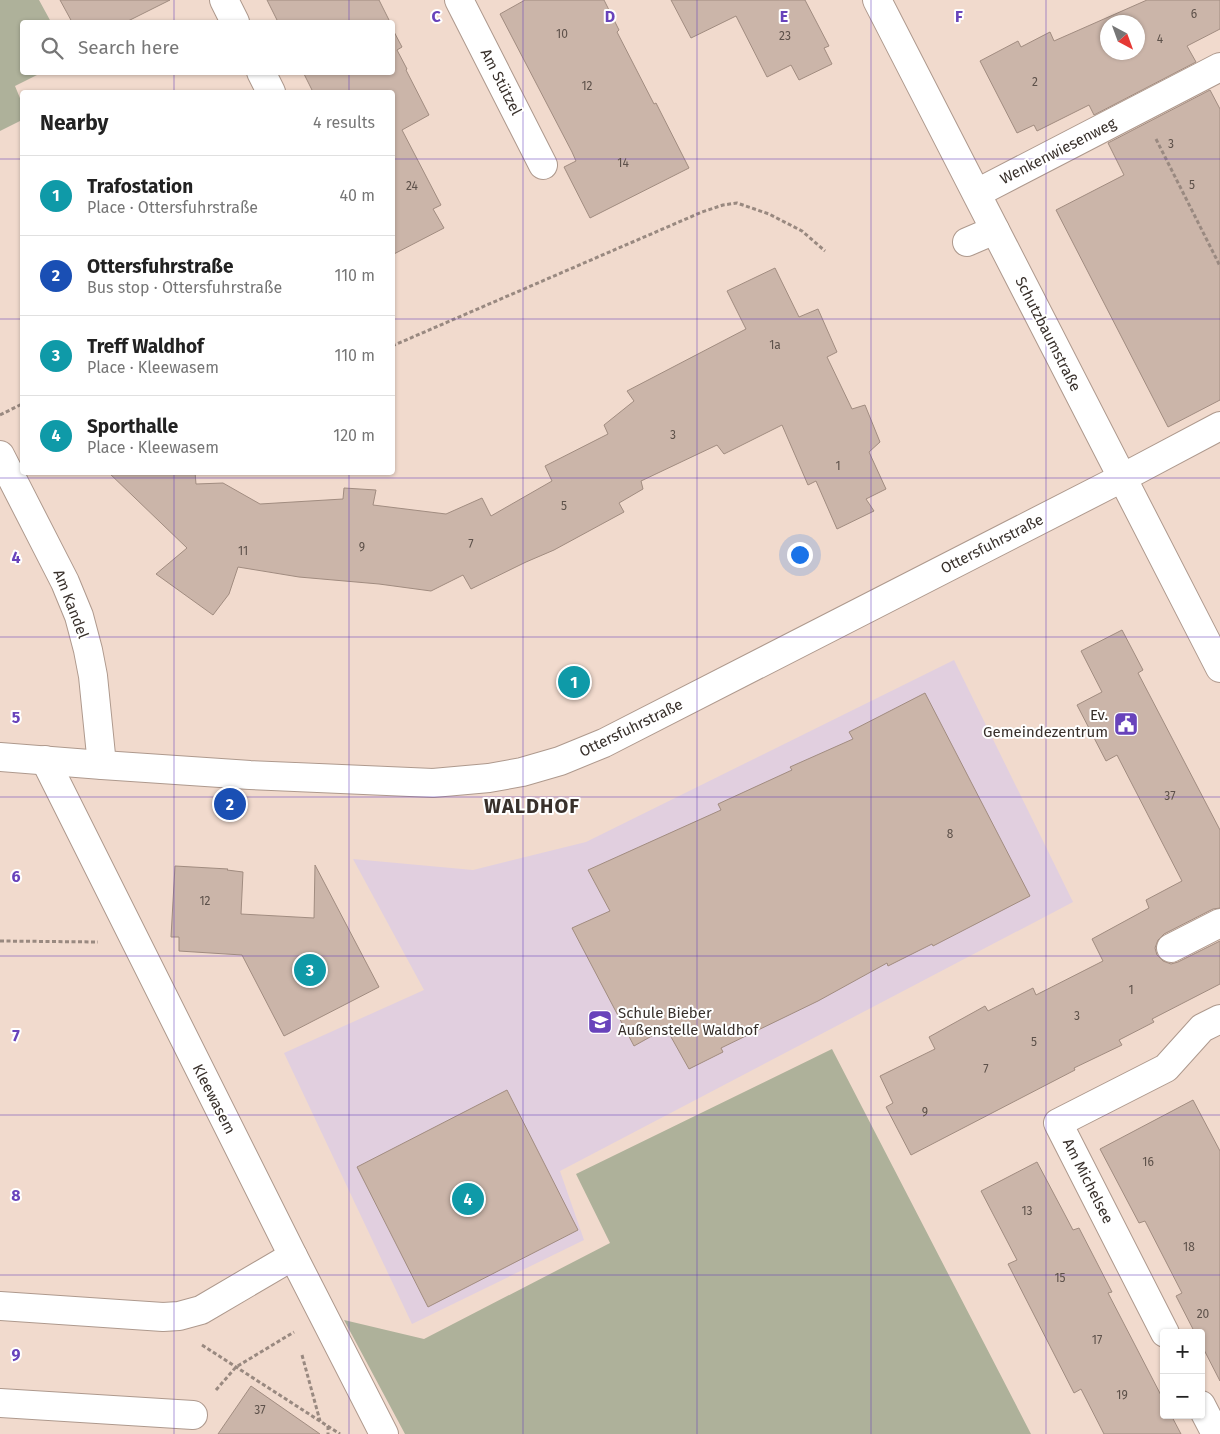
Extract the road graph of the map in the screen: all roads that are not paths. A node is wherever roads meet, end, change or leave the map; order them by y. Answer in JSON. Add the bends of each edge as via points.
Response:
{"nodes":[{"id":1,"x":224,"y":0,"type":"edge"},
{"id":2,"x":459,"y":0,"type":"edge"},
{"id":3,"x":877,"y":0,"type":"edge"},
{"id":4,"x":234,"y":20,"type":"edge"},
{"id":5,"x":1220,"y":67,"type":"edge"},
{"id":6,"x":262,"y":75,"type":"edge"},
{"id":7,"x":270,"y":90,"type":"edge"},
{"id":8,"x":543,"y":165,"type":"dead end"},
{"id":9,"x":977,"y":193,"type":"junction"},
{"id":10,"x":995,"y":230,"type":"junction"},
{"id":11,"x":967,"y":242,"type":"dead end"},
{"id":12,"x":1220,"y":426,"type":"edge"},
{"id":13,"x":0,"y":455,"type":"edge"},
{"id":14,"x":1122,"y":478,"type":"junction"},
{"id":15,"x":1220,"y":668,"type":"edge"},
{"id":16,"x":0,"y":757,"type":"edge"},
{"id":17,"x":45,"y":760,"type":"junction"},
{"id":18,"x":102,"y":765,"type":"junction"},
{"id":19,"x":1220,"y":923,"type":"edge"},
{"id":20,"x":1171,"y":948,"type":"dead end"},
{"id":21,"x":1220,"y":1019,"type":"edge"},
{"id":22,"x":292,"y":1256,"type":"junction"},
{"id":23,"x":0,"y":1306,"type":"edge"},
{"id":24,"x":1163,"y":1329,"type":"edge"},
{"id":25,"x":0,"y":1403,"type":"edge"},
{"id":26,"x":1205,"y":1413,"type":"edge"},
{"id":27,"x":193,"y":1415,"type":"road end"},
{"id":28,"x":384,"y":1434,"type":"edge"},
{"id":29,"x":1216,"y":1434,"type":"edge"}],
"edges":[{"from":1,"to":4,"type":"street"},
{"from":2,"to":8,"type":"street","name":"Am Stützel"},
{"from":3,"to":9,"type":"street","name":"Schutzbaumstraße"},
{"from":5,"to":9,"type":"street","name":"Wenkenwiesenweg"},
{"from":6,"to":7,"type":"street"},
{"from":9,"to":10,"type":"street","name":"Schutzbaumstraße"},
{"from":10,"to":11,"type":"street"},
{"from":10,"to":14,"type":"street","name":"Schutzbaumstraße"},
{"from":12,"to":14,"type":"street"},
{"from":13,"to":18,"type":"street","name":"Am Kandel","via":[[79,616],[93,676]]},
{"from":14,"to":15,"type":"street","name":"Schutzbaumstraße"},
{"from":14,"to":18,"type":"street","name":"Ottersfuhrstraße","via":[[604,743],[560,761],[490,778],[433,783]]},
{"from":16,"to":17,"type":"street","name":"Ottersfuhrstraße"},
{"from":17,"to":18,"type":"street","name":"Ottersfuhrstraße"},
{"from":17,"to":22,"type":"street","name":"Kleewasem"},
{"from":19,"to":20,"type":"street"},
{"from":21,"to":24,"type":"street","name":"Am Michelsee","via":[[1202,1028],[1166,1068],[1058,1123]]},
{"from":22,"to":23,"type":"street","via":[[201,1310],[179,1316]]},
{"from":22,"to":28,"type":"street","name":"Kleewasem"},
{"from":25,"to":27,"type":"street"},
{"from":26,"to":29,"type":"street"}]}
